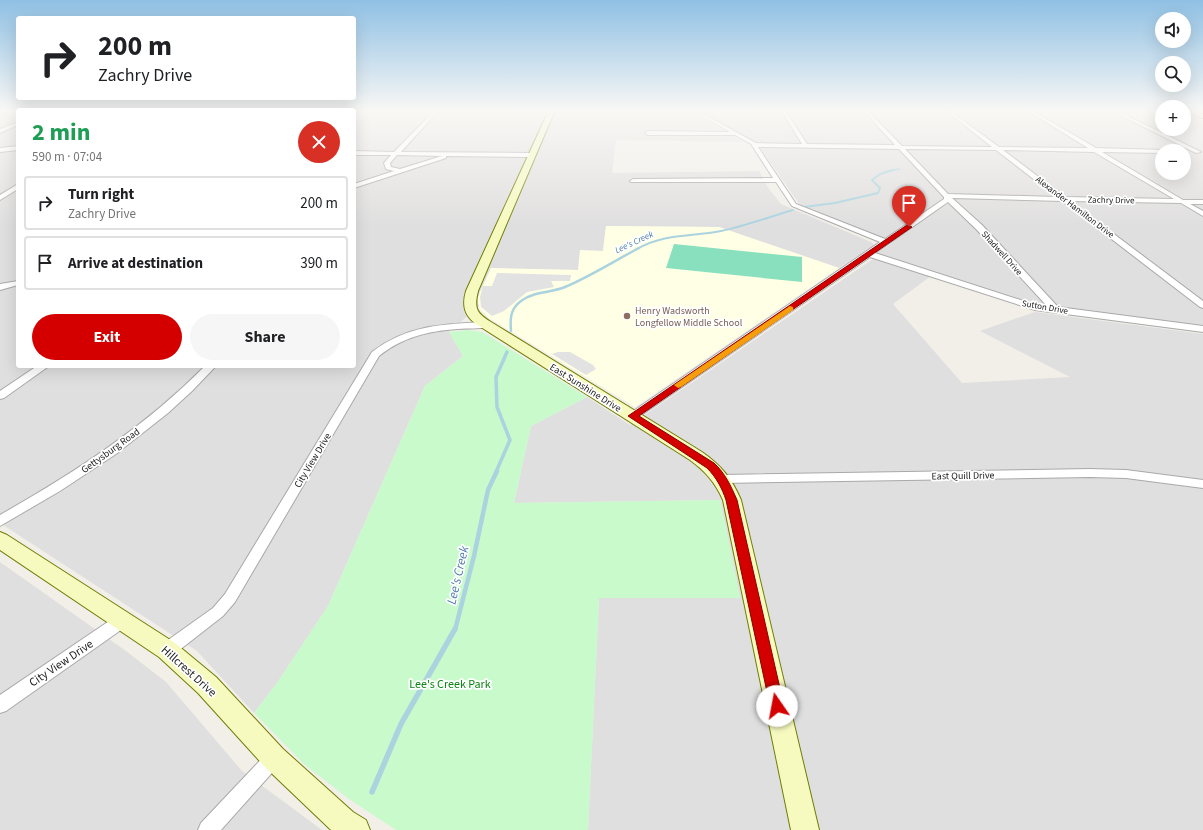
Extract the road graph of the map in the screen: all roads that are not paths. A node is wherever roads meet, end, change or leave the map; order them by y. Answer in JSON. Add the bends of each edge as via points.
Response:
{"nodes":[{"id":1,"x":11,"y":149,"type":"edge"},
{"id":2,"x":400,"y":149,"type":"edge"},
{"id":3,"x":534,"y":149,"type":"edge"},
{"id":4,"x":756,"y":149,"type":"edge"},
{"id":5,"x":902,"y":149,"type":"edge"},
{"id":6,"x":999,"y":149,"type":"edge"},
{"id":7,"x":1034,"y":149,"type":"edge"},
{"id":8,"x":0,"y":150,"type":"edge"},
{"id":9,"x":1095,"y":150,"type":"junction"},
{"id":10,"x":1155,"y":151,"type":"edge"},
{"id":11,"x":356,"y":152,"type":"edge"},
{"id":12,"x":396,"y":153,"type":"junction"},
{"id":13,"x":454,"y":154,"type":"junction"},
{"id":14,"x":531,"y":156,"type":"junction"},
{"id":15,"x":400,"y":172,"type":"junction"},
{"id":16,"x":777,"y":180,"type":"junction"},
{"id":17,"x":634,"y":181,"type":"dead end"},
{"id":18,"x":356,"y":185,"type":"edge"},
{"id":19,"x":16,"y":187,"type":"edge"},
{"id":20,"x":947,"y":197,"type":"junction"},
{"id":21,"x":0,"y":198,"type":"edge"},
{"id":22,"x":1064,"y":199,"type":"junction"},
{"id":23,"x":1181,"y":201,"type":"junction"},
{"id":24,"x":1203,"y":202,"type":"edge"},
{"id":25,"x":1203,"y":214,"type":"edge"},
{"id":26,"x":886,"y":242,"type":"junction"},
{"id":27,"x":869,"y":254,"type":"junction"},
{"id":28,"x":16,"y":284,"type":"edge"},
{"id":29,"x":0,"y":287,"type":"edge"},
{"id":30,"x":1203,"y":305,"type":"edge"},
{"id":31,"x":1056,"y":310,"type":"junction"},
{"id":32,"x":486,"y":325,"type":"junction"},
{"id":33,"x":1203,"y":329,"type":"edge"},
{"id":34,"x":41,"y":368,"type":"edge"},
{"id":35,"x":209,"y":368,"type":"edge"},
{"id":36,"x":0,"y":396,"type":"edge"},
{"id":37,"x":633,"y":416,"type":"junction"},
{"id":38,"x":722,"y":479,"type":"junction"},
{"id":39,"x":1203,"y":484,"type":"edge"},
{"id":40,"x":0,"y":521,"type":"edge"},
{"id":41,"x":0,"y":540,"type":"edge"},
{"id":42,"x":123,"y":620,"type":"junction"},
{"id":43,"x":167,"y":650,"type":"junction"},
{"id":44,"x":0,"y":705,"type":"edge"},
{"id":45,"x":274,"y":758,"type":"junction"},
{"id":46,"x":208,"y":830,"type":"edge"},
{"id":47,"x":356,"y":830,"type":"edge"},
{"id":48,"x":805,"y":830,"type":"edge"}],
"edges":[{"from":1,"to":8,"type":"street"},
{"from":2,"to":12,"type":"street"},
{"from":3,"to":14,"type":"street","name":"East Sunshine Drive"},
{"from":4,"to":16,"type":"street"},
{"from":5,"to":20,"type":"street","name":"Shadwell Drive"},
{"from":6,"to":22,"type":"street","name":"Alexander Hamilton Drive"},
{"from":7,"to":9,"type":"street"},
{"from":9,"to":10,"type":"street"},
{"from":9,"to":23,"type":"street"},
{"from":11,"to":12,"type":"street"},
{"from":12,"to":13,"type":"street"},
{"from":12,"to":15,"type":"street","via":[[387,166]]},
{"from":13,"to":14,"type":"street"},
{"from":13,"to":15,"type":"street"},
{"from":14,"to":32,"type":"street","name":"East Sunshine Drive","via":[[469,301],[471,312]]},
{"from":15,"to":18,"type":"street"},
{"from":16,"to":17,"type":"street"},
{"from":16,"to":26,"type":"street","via":[[798,208]]},
{"from":19,"to":21,"type":"street"},
{"from":20,"to":22,"type":"street","name":"Zachry Drive"},
{"from":20,"to":26,"type":"street","via":[[947,200]]},
{"from":20,"to":31,"type":"street","name":"Shadwell Drive","via":[[979,227]]},
{"from":22,"to":23,"type":"street","name":"Zachry Drive"},
{"from":22,"to":30,"type":"street","name":"Alexander Hamilton Drive"},
{"from":23,"to":24,"type":"street","name":"Zachry Drive"},
{"from":23,"to":25,"type":"street"},
{"from":26,"to":27,"type":"street"},
{"from":27,"to":31,"type":"street","name":"Sutton Drive","via":[[1024,304]]},
{"from":27,"to":37,"type":"street"},
{"from":28,"to":29,"type":"street"},
{"from":31,"to":33,"type":"street","name":"Sutton Drive"},
{"from":32,"to":37,"type":"street","name":"East Sunshine Drive"},
{"from":32,"to":43,"type":"street","name":"City View Drive","via":[[419,331],[399,337],[375,354],[230,598],[218,612]]},
{"from":34,"to":36,"type":"street"},
{"from":35,"to":40,"type":"street","name":"Gettysburg Road","via":[[153,420],[95,463]]},
{"from":37,"to":38,"type":"street","name":"East Sunshine Drive","via":[[710,466]]},
{"from":38,"to":39,"type":"street","name":"East Quill Drive","via":[[1090,473],[1126,474]]},
{"from":38,"to":48,"type":"street","name":"East Sunshine Drive","via":[[732,500]]},
{"from":41,"to":42,"type":"street","name":"Hillcrest Drive"},
{"from":42,"to":43,"type":"street","name":"Hillcrest Drive"},
{"from":42,"to":44,"type":"street","name":"City View Drive"},
{"from":43,"to":45,"type":"street","name":"Hillcrest Drive","via":[[207,685]]},
{"from":45,"to":46,"type":"street"},
{"from":45,"to":47,"type":"street","name":"Hillcrest Drive","via":[[343,822]]}]}
